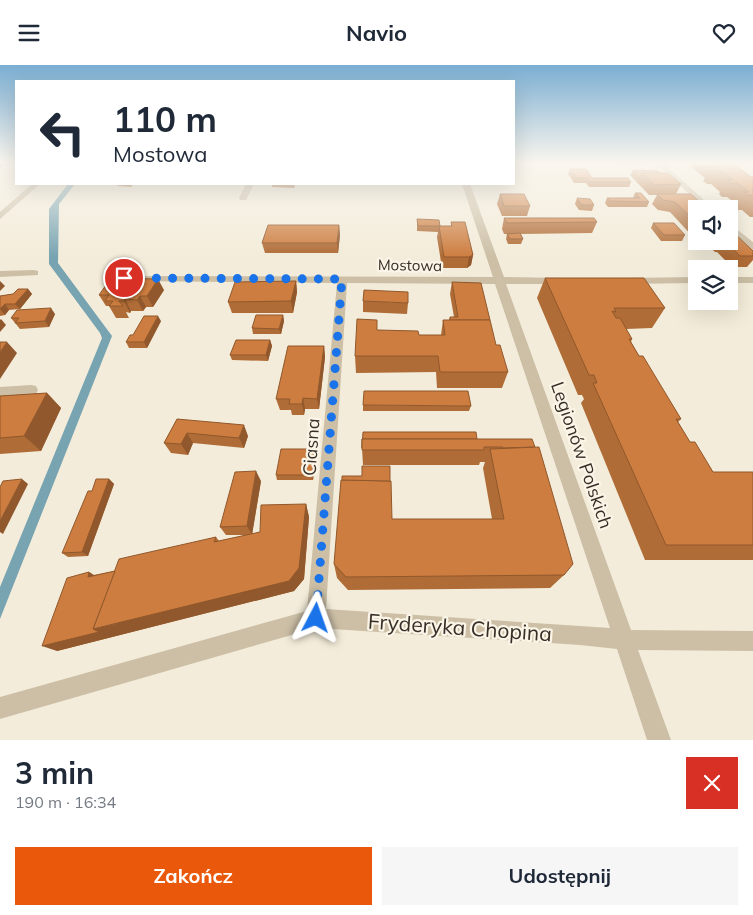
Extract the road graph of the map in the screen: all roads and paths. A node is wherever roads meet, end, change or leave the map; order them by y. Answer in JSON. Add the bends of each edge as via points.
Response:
{"nodes":[{"id":1,"x":24,"y":194,"type":"edge"},
{"id":2,"x":245,"y":194,"type":"edge"},
{"id":3,"x":470,"y":194,"type":"edge"},
{"id":4,"x":243,"y":198,"type":"dead end"},
{"id":5,"x":0,"y":216,"type":"edge"},
{"id":6,"x":738,"y":234,"type":"edge"},
{"id":7,"x":753,"y":247,"type":"edge"},
{"id":8,"x":34,"y":273,"type":"dead end"},
{"id":9,"x":0,"y":274,"type":"edge"},
{"id":10,"x":124,"y":278,"type":"edge"},
{"id":11,"x":342,"y":279,"type":"junction"},
{"id":12,"x":688,"y":280,"type":"edge"},
{"id":13,"x":738,"y":280,"type":"edge"},
{"id":14,"x":753,"y":280,"type":"edge"},
{"id":15,"x":501,"y":281,"type":"junction"},
{"id":16,"x":572,"y":281,"type":"edge"},
{"id":17,"x":620,"y":281,"type":"edge"},
{"id":18,"x":31,"y":390,"type":"dead end"},
{"id":19,"x":0,"y":392,"type":"edge"},
{"id":20,"x":316,"y":618,"type":"junction"},
{"id":21,"x":624,"y":640,"type":"junction"},
{"id":22,"x":753,"y":641,"type":"edge"},
{"id":23,"x":26,"y":701,"type":"joint"},
{"id":24,"x":0,"y":708,"type":"edge"},
{"id":25,"x":659,"y":740,"type":"edge"}],
"edges":[{"from":1,"to":5,"type":"street"},
{"from":2,"to":4,"type":"street"},
{"from":3,"to":15,"type":"street","name":"Legionów Polskich"},
{"from":6,"to":7,"type":"street"},
{"from":8,"to":9,"type":"street"},
{"from":10,"to":11,"type":"street","name":"Mostowa"},
{"from":11,"to":15,"type":"street","name":"Mostowa"},
{"from":11,"to":20,"type":"street","name":"Ciasna"},
{"from":12,"to":17,"type":"street"},
{"from":13,"to":14,"type":"street"},
{"from":15,"to":16,"type":"street","name":"Mostowa"},
{"from":15,"to":21,"type":"street","name":"Legionów Polskich"},
{"from":18,"to":19,"type":"street"},
{"from":20,"to":21,"type":"street","name":"Fryderyka Chopina"},
{"from":20,"to":23,"type":"street","name":"Fryderyka Chopina"},
{"from":21,"to":22,"type":"street","name":"Fryderyka Chopina"},
{"from":21,"to":25,"type":"street","name":"Legionów Polskich"},
{"from":23,"to":24,"type":"street","name":"Fryderyka Chopina"}]}
